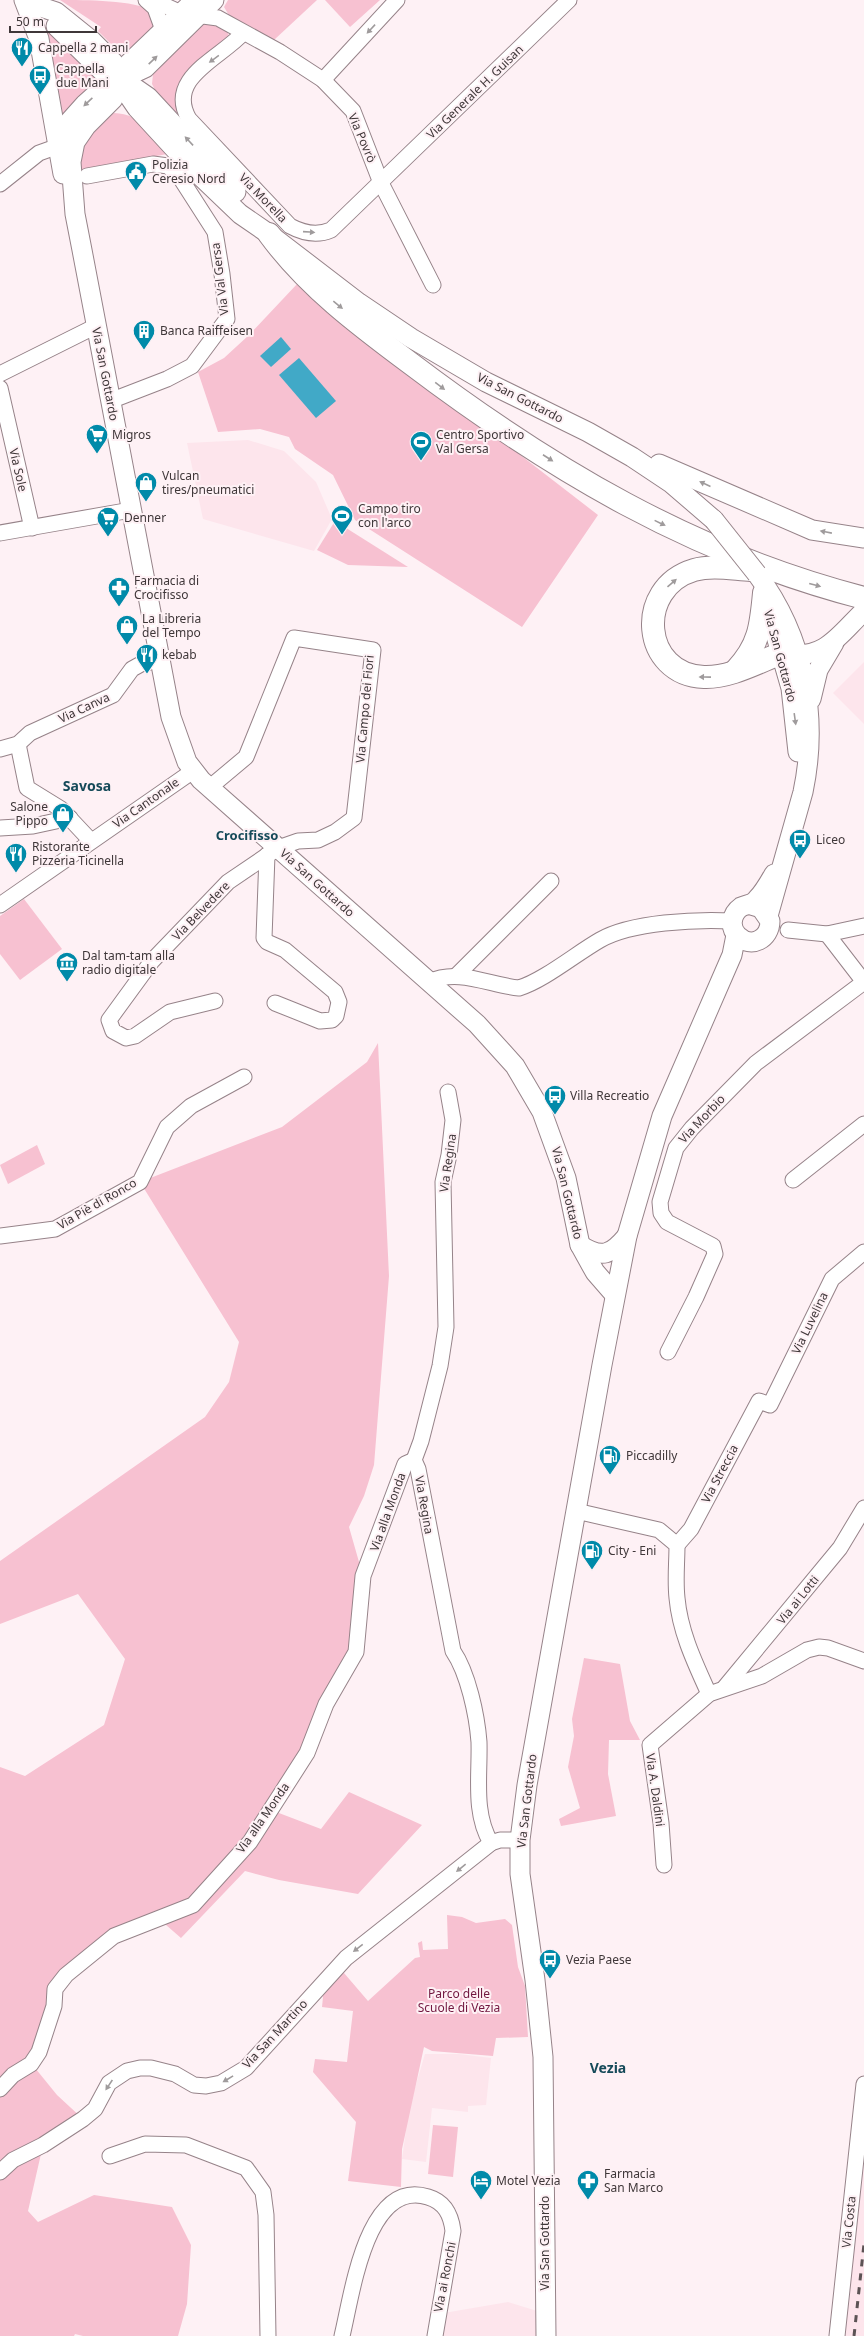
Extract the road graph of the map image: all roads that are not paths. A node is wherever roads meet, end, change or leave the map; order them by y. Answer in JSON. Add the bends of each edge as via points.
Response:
{"nodes":[{"id":1,"x":146,"y":0,"type":"edge"},
{"id":2,"x":154,"y":0,"type":"edge"},
{"id":3,"x":214,"y":0,"type":"edge"},
{"id":4,"x":397,"y":0,"type":"edge"},
{"id":5,"x":568,"y":0,"type":"edge"},
{"id":6,"x":30,"y":2,"type":"edge"},
{"id":7,"x":190,"y":6,"type":"edge"},
{"id":8,"x":163,"y":30,"type":"junction"},
{"id":9,"x":243,"y":33,"type":"junction"},
{"id":10,"x":120,"y":80,"type":"junction"},
{"id":11,"x":323,"y":80,"type":"junction"},
{"id":12,"x":67,"y":144,"type":"junction"},
{"id":13,"x":87,"y":176,"type":"dead end"},
{"id":14,"x":381,"y":183,"type":"junction"},
{"id":15,"x":0,"y":184,"type":"edge"},
{"id":16,"x":269,"y":234,"type":"junction"},
{"id":17,"x":433,"y":285,"type":"dead end"},
{"id":18,"x":96,"y":326,"type":"junction"},
{"id":19,"x":0,"y":374,"type":"edge"},
{"id":20,"x":0,"y":388,"type":"edge"},
{"id":21,"x":110,"y":400,"type":"junction"},
{"id":22,"x":588,"y":432,"type":"junction"},
{"id":23,"x":131,"y":510,"type":"junction"},
{"id":24,"x":32,"y":528,"type":"junction"},
{"id":25,"x":0,"y":533,"type":"edge"},
{"id":26,"x":864,"y":538,"type":"edge"},
{"id":27,"x":766,"y":580,"type":"junction"},
{"id":28,"x":864,"y":598,"type":"edge"},
{"id":29,"x":864,"y":610,"type":"edge"},
{"id":30,"x":838,"y":637,"type":"junction"},
{"id":31,"x":792,"y":652,"type":"junction"},
{"id":32,"x":160,"y":660,"type":"junction"},
{"id":33,"x":736,"y":670,"type":"junction"},
{"id":34,"x":810,"y":722,"type":"junction"},
{"id":35,"x":18,"y":744,"type":"junction"},
{"id":36,"x":0,"y":749,"type":"edge"},
{"id":37,"x":193,"y":771,"type":"junction"},
{"id":38,"x":209,"y":788,"type":"junction"},
{"id":39,"x":798,"y":810,"type":"junction"},
{"id":40,"x":70,"y":818,"type":"junction"},
{"id":41,"x":0,"y":828,"type":"edge"},
{"id":42,"x":91,"y":841,"type":"junction"},
{"id":43,"x":273,"y":851,"type":"junction"},
{"id":44,"x":786,"y":854,"type":"junction"},
{"id":45,"x":551,"y":881,"type":"dead end"},
{"id":46,"x":0,"y":905,"type":"edge"},
{"id":47,"x":751,"y":905,"type":"junction"},
{"id":48,"x":864,"y":926,"type":"edge"},
{"id":49,"x":734,"y":928,"type":"junction"},
{"id":50,"x":765,"y":928,"type":"junction"},
{"id":51,"x":827,"y":934,"type":"junction"},
{"id":52,"x":457,"y":975,"type":"junction"},
{"id":53,"x":429,"y":982,"type":"junction"},
{"id":54,"x":864,"y":982,"type":"edge"},
{"id":55,"x":215,"y":1001,"type":"dead end"},
{"id":56,"x":275,"y":1003,"type":"dead end"},
{"id":57,"x":696,"y":1034,"type":"junction"},
{"id":58,"x":244,"y":1077,"type":"dead end"},
{"id":59,"x":448,"y":1092,"type":"dead end"},
{"id":60,"x":864,"y":1124,"type":"edge"},
{"id":61,"x":793,"y":1180,"type":"dead end"},
{"id":62,"x":0,"y":1236,"type":"edge"},
{"id":63,"x":627,"y":1236,"type":"junction"},
{"id":64,"x":580,"y":1245,"type":"junction"},
{"id":65,"x":864,"y":1252,"type":"edge"},
{"id":66,"x":615,"y":1295,"type":"junction"},
{"id":67,"x":668,"y":1352,"type":"dead end"},
{"id":68,"x":764,"y":1403,"type":"joint"},
{"id":69,"x":414,"y":1460,"type":"junction"},
{"id":70,"x":864,"y":1508,"type":"edge"},
{"id":71,"x":576,"y":1511,"type":"junction"},
{"id":72,"x":677,"y":1545,"type":"junction"},
{"id":73,"x":864,"y":1661,"type":"edge"},
{"id":74,"x":725,"y":1687,"type":"junction"},
{"id":75,"x":709,"y":1694,"type":"junction"},
{"id":76,"x":520,"y":1840,"type":"junction"},
{"id":77,"x":491,"y":1843,"type":"junction"},
{"id":78,"x":664,"y":1865,"type":"dead end"},
{"id":79,"x":864,"y":2084,"type":"edge"},
{"id":80,"x":0,"y":2089,"type":"edge"},
{"id":81,"x":110,"y":2156,"type":"dead end"},
{"id":82,"x":0,"y":2172,"type":"edge"},
{"id":83,"x":268,"y":2336,"type":"edge"},
{"id":84,"x":342,"y":2336,"type":"edge"},
{"id":85,"x":435,"y":2336,"type":"edge"},
{"id":86,"x":546,"y":2336,"type":"edge"},
{"id":87,"x":837,"y":2336,"type":"edge"}],
"edges":[{"from":1,"to":8,"type":"street","via":[[155,8]]},
{"from":2,"to":7,"type":"street","name":"Via Povrò"},
{"from":3,"to":7,"type":"main road"},
{"from":4,"to":11,"type":"street","one_way":true},
{"from":5,"to":14,"type":"street","name":"Via Generale H. Guisan"},
{"from":6,"to":10,"type":"main road","name":"Via San Gottardo","via":[[103,72]]},
{"from":6,"to":12,"type":"main road","name":"Via San Gottardo"},
{"from":7,"to":8,"type":"main road"},
{"from":7,"to":9,"type":"street","name":"Via Povrò","via":[[218,18]]},
{"from":10,"to":7,"type":"main road","one_way":true,"via":[[145,68]]},
{"from":8,"to":10,"type":"main road","via":[[127,65]]},
{"from":9,"to":11,"type":"street","name":"Via Povrò","via":[[280,52]]},
{"from":9,"to":14,"type":"street","name":"Via Morella","one_way":true,"via":[[190,78],[183,92],[184,111],[189,119],[290,226],[298,231],[319,233],[331,230]]},
{"from":10,"to":12,"type":"main road","via":[[104,87],[73,116],[63,132]]},
{"from":10,"to":16,"type":"main road","name":"Via San Gottardo","via":[[129,99],[194,170],[240,214]]},
{"from":11,"to":14,"type":"street","name":"Via Povrò","via":[[353,111]]},
{"from":12,"to":15,"type":"street","via":[[39,153]]},
{"from":12,"to":18,"type":"main road","name":"Via San Gottardo","via":[[65,182],[75,214]]},
{"from":13,"to":21,"type":"street","name":"Via Val Gersa","via":[[153,164],[168,166],[181,179],[215,232],[224,289],[227,319],[192,366],[167,379]]},
{"from":14,"to":17,"type":"street","name":"Via Povrò"},
{"from":16,"to":22,"type":"main road","name":"Via San Gottardo","via":[[341,290],[411,338],[486,382]]},
{"from":16,"to":27,"type":"highway","one_way":true,"via":[[308,280],[455,397],[579,478],[709,546]]},
{"from":18,"to":19,"type":"street"},
{"from":18,"to":21,"type":"main road","name":"Via San Gottardo"},
{"from":20,"to":24,"type":"street","name":"Via Sole"},
{"from":21,"to":23,"type":"main road","name":"Via San Gottardo"},
{"from":26,"to":22,"type":"main road","one_way":true,"via":[[805,527]]},
{"from":22,"to":27,"type":"main road","name":"Via San Gottardo","bridge":true,"via":[[672,483],[714,520]]},
{"from":23,"to":24,"type":"street"},
{"from":23,"to":32,"type":"main road","name":"Via San Gottardo"},
{"from":24,"to":25,"type":"street"},
{"from":27,"to":28,"type":"highway","one_way":true},
{"from":27,"to":31,"type":"main road","name":"Via San Gottardo","via":[[778,604]]},
{"from":27,"to":33,"type":"highway","via":[[756,644]]},
{"from":33,"to":27,"type":"highway","one_way":true,"via":[[702,677],[686,673],[672,665],[658,648],[653,634],[653,617],[657,601],[671,582],[693,570],[712,567]]},
{"from":29,"to":30,"type":"main road"},
{"from":29,"to":31,"type":"main road"},
{"from":30,"to":31,"type":"main road","via":[[816,653]]},
{"from":30,"to":34,"type":"main road","via":[[818,670],[811,698]]},
{"from":31,"to":33,"type":"highway"},
{"from":31,"to":34,"type":"main road","name":"Via San Gottardo"},
{"from":31,"to":39,"type":"main road","name":"Via San Gottardo","one_way":true,"via":[[791,688],[797,730]]},
{"from":32,"to":35,"type":"street","name":"Via Canva","via":[[141,664],[132,669],[113,695],[30,733]]},
{"from":32,"to":37,"type":"main road","name":"Via San Gottardo","via":[[173,726]]},
{"from":34,"to":39,"type":"main road","name":"Via San Gottardo","via":[[807,772]]},
{"from":35,"to":36,"type":"street","name":"Via Canva"},
{"from":35,"to":40,"type":"street","via":[[27,788],[56,805]]},
{"from":37,"to":38,"type":"main road","name":"Via San Gottardo"},
{"from":37,"to":42,"type":"street","name":"Via Cantonale"},
{"from":38,"to":43,"type":"main road","name":"Via San Gottardo"},
{"from":38,"to":43,"type":"street","name":"Via Campo dei Fiori","via":[[246,757],[294,638],[374,650],[354,818],[323,838],[289,843]]},
{"from":39,"to":44,"type":"main road","name":"Via San Gottardo"},
{"from":40,"to":41,"type":"street","via":[[33,826]]},
{"from":40,"to":42,"type":"street"},
{"from":42,"to":46,"type":"street","name":"Via Cantonale"},
{"from":43,"to":53,"type":"main road","name":"Via San Gottardo"},
{"from":43,"to":55,"type":"street","name":"Via Belvedere","via":[[228,882],[152,961],[109,1020],[114,1031],[126,1038],[135,1036],[170,1012]]},
{"from":43,"to":56,"type":"street","via":[[264,938],[285,950],[335,992],[339,1002],[336,1016],[325,1022]]},
{"from":44,"to":47,"type":"main road","name":"Via San Gottardo","via":[[765,890]]},
{"from":44,"to":50,"type":"main road","name":"Via San Gottardo"},
{"from":45,"to":52,"type":"street"},
{"from":47,"to":49,"type":"main road","via":[[737,911]]},
{"from":47,"to":50,"type":"main road","via":[[762,908]]},
{"from":48,"to":51,"type":"street"},
{"from":49,"to":50,"type":"main road","via":[[747,942]]},
{"from":49,"to":52,"type":"street","via":[[708,920],[660,924],[608,937],[519,988]]},
{"from":49,"to":57,"type":"main road","name":"Via San Gottardo","via":[[732,955]]},
{"from":50,"to":51,"type":"street"},
{"from":50,"to":57,"type":"main road","name":"Via San Gottardo"},
{"from":51,"to":54,"type":"street"},
{"from":52,"to":53,"type":"street","via":[[440,977]]},
{"from":53,"to":64,"type":"main road","name":"Via San Gottardo","via":[[488,1035],[514,1066],[533,1096],[557,1149]]},
{"from":54,"to":67,"type":"street","name":"Via Morbio","via":[[756,1063],[692,1128],[676,1148],[660,1202],[661,1213],[667,1222],[713,1246],[715,1254]]},
{"from":57,"to":63,"type":"main road","name":"Via San Gottardo","via":[[662,1116]]},
{"from":58,"to":62,"type":"street","name":"Via Piè di Ronco","via":[[191,1106],[167,1127],[140,1182],[54,1229]]},
{"from":59,"to":69,"type":"street","name":"Via Regina","via":[[453,1120],[449,1155],[442,1182],[446,1327],[440,1366]]},
{"from":60,"to":61,"type":"street"},
{"from":63,"to":64,"type":"main road","via":[[615,1249],[605,1254],[593,1252]]},
{"from":63,"to":66,"type":"main road","name":"Via San Gottardo"},
{"from":64,"to":66,"type":"main road","name":"Via San Gottardo","via":[[595,1272]]},
{"from":65,"to":68,"type":"street","name":"Via Luvelina","via":[[832,1279]]},
{"from":66,"to":71,"type":"main road","name":"Via San Gottardo"},
{"from":68,"to":72,"type":"street","name":"Via Streccia","via":[[691,1529]]},
{"from":69,"to":77,"type":"street","name":"Via Regina","via":[[418,1469],[453,1651],[462,1666],[477,1727],[480,1810],[483,1827]]},
{"from":69,"to":80,"type":"street","name":"Via alla Monda","via":[[405,1464],[363,1576],[356,1652],[326,1704],[307,1753],[250,1842],[193,1904],[114,1936],[66,1975],[55,1989],[54,2006],[39,2052],[31,2064]]},
{"from":70,"to":74,"type":"street","name":"Via ai Lotti","via":[[840,1548]]},
{"from":71,"to":72,"type":"street","via":[[659,1530]]},
{"from":71,"to":76,"type":"main road","name":"Via San Gottardo","via":[[527,1785]]},
{"from":72,"to":75,"type":"street","via":[[676,1583],[680,1617]]},
{"from":73,"to":74,"type":"street","via":[[819,1647],[807,1650],[762,1676]]},
{"from":74,"to":75,"type":"street"},
{"from":75,"to":78,"type":"street","name":"Via A. Daldini","via":[[649,1747],[661,1823]]},
{"from":76,"to":77,"type":"street","via":[[500,1840]]},
{"from":76,"to":86,"type":"main road","name":"Via San Gottardo","via":[[521,1883],[543,2057]]},
{"from":77,"to":82,"type":"street","name":"Via San Martino","one_way":true,"via":[[346,1958],[246,2068],[221,2083],[206,2086],[194,2085],[175,2074],[151,2068],[127,2072],[109,2083],[95,2109],[43,2145],[13,2160]]},
{"from":79,"to":87,"type":"street","name":"Via Costa"},
{"from":81,"to":83,"type":"street","via":[[145,2144],[186,2145],[246,2168],[263,2192],[266,2215]]},
{"from":84,"to":85,"type":"street","name":"Via ai Ronchi","via":[[367,2239],[381,2214],[392,2201],[415,2194],[431,2197],[444,2206],[452,2223],[453,2231]]}]}
